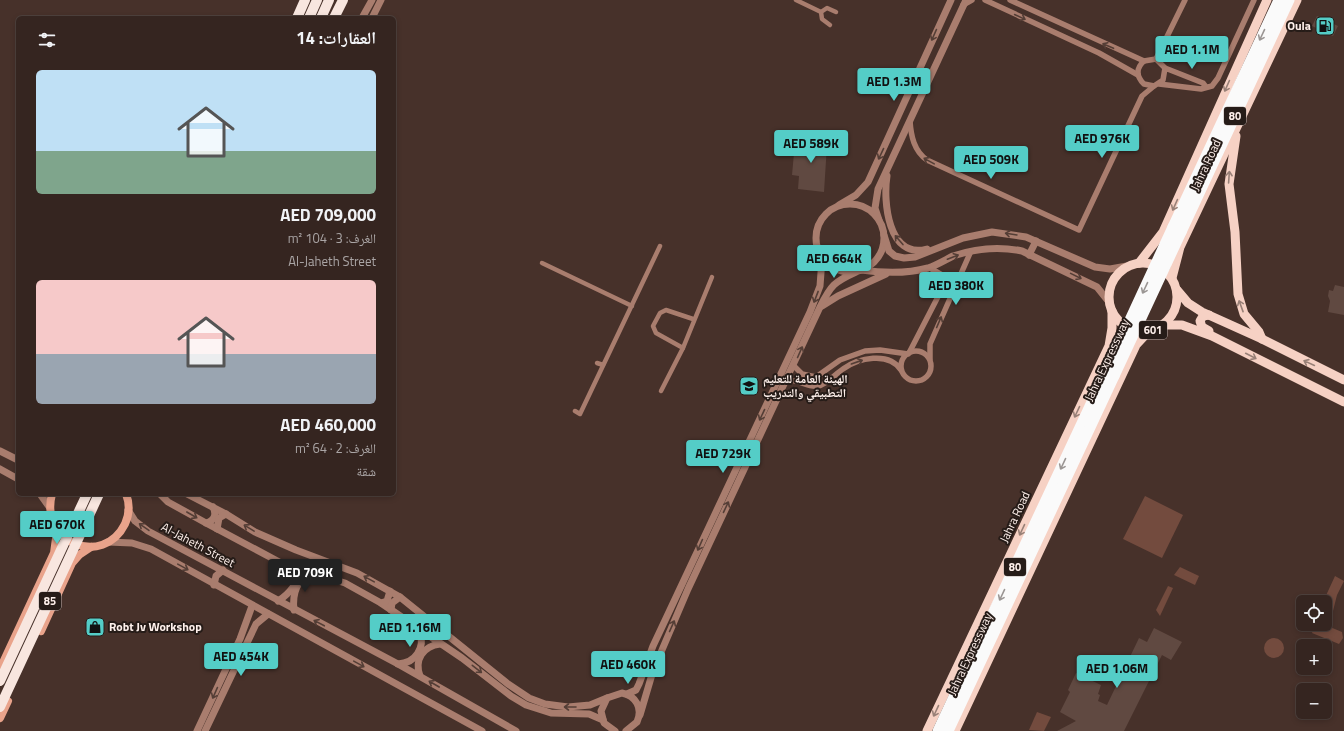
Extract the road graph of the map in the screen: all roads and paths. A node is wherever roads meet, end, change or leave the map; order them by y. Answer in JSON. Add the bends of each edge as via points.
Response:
{"nodes":[{"id":1,"x":305,"y":0,"type":"edge"},
{"id":2,"x":310,"y":0,"type":"edge"},
{"id":3,"x":317,"y":0,"type":"edge"},
{"id":4,"x":329,"y":0,"type":"edge"},
{"id":5,"x":338,"y":0,"type":"edge"},
{"id":6,"x":343,"y":0,"type":"edge"},
{"id":7,"x":372,"y":0,"type":"edge"},
{"id":8,"x":381,"y":0,"type":"edge"},
{"id":9,"x":796,"y":0,"type":"edge"},
{"id":10,"x":951,"y":0,"type":"edge"},
{"id":11,"x":972,"y":0,"type":"edge"},
{"id":12,"x":986,"y":0,"type":"edge"},
{"id":13,"x":1000,"y":0,"type":"edge"},
{"id":14,"x":1010,"y":0,"type":"edge"},
{"id":15,"x":1185,"y":0,"type":"edge"},
{"id":16,"x":1254,"y":0,"type":"edge"},
{"id":17,"x":1266,"y":0,"type":"edge"},
{"id":18,"x":1279,"y":0,"type":"edge"},
{"id":19,"x":1289,"y":0,"type":"edge"},
{"id":20,"x":1297,"y":0,"type":"edge"},
{"id":21,"x":964,"y":3,"type":"edge"},
{"id":22,"x":997,"y":6,"type":"junction"},
{"id":23,"x":822,"y":12,"type":"junction"},
{"id":24,"x":836,"y":12,"type":"dead end"},
{"id":25,"x":299,"y":16,"type":"edge"},
{"id":26,"x":303,"y":16,"type":"edge"},
{"id":27,"x":310,"y":16,"type":"edge"},
{"id":28,"x":322,"y":16,"type":"edge"},
{"id":29,"x":330,"y":16,"type":"edge"},
{"id":30,"x":335,"y":16,"type":"edge"},
{"id":31,"x":363,"y":16,"type":"edge"},
{"id":32,"x":373,"y":16,"type":"edge"},
{"id":33,"x":830,"y":25,"type":"dead end"},
{"id":34,"x":1156,"y":59,"type":"junction"},
{"id":35,"x":1144,"y":61,"type":"junction"},
{"id":36,"x":1164,"y":68,"type":"junction"},
{"id":37,"x":1139,"y":78,"type":"junction"},
{"id":38,"x":1156,"y":85,"type":"junction"},
{"id":39,"x":1206,"y":87,"type":"junction"},
{"id":40,"x":1142,"y":96,"type":"junction"},
{"id":41,"x":899,"y":112,"type":"junction"},
{"id":42,"x":911,"y":119,"type":"junction"},
{"id":43,"x":1238,"y":125,"type":"junction"},
{"id":44,"x":888,"y":170,"type":"junction"},
{"id":45,"x":839,"y":205,"type":"junction"},
{"id":46,"x":879,"y":220,"type":"junction"},
{"id":47,"x":884,"y":236,"type":"junction"},
{"id":48,"x":1036,"y":241,"type":"junction"},
{"id":49,"x":947,"y":243,"type":"junction"},
{"id":50,"x":660,"y":246,"type":"dead end"},
{"id":51,"x":971,"y":251,"type":"junction"},
{"id":52,"x":1029,"y":254,"type":"junction"},
{"id":53,"x":822,"y":259,"type":"junction"},
{"id":54,"x":1139,"y":263,"type":"junction"},
{"id":55,"x":542,"y":264,"type":"dead end"},
{"id":56,"x":1127,"y":266,"type":"junction"},
{"id":57,"x":930,"y":268,"type":"junction"},
{"id":58,"x":859,"y":271,"type":"junction"},
{"id":59,"x":887,"y":273,"type":"junction"},
{"id":60,"x":712,"y":277,"type":"dead end"},
{"id":61,"x":1172,"y":278,"type":"junction"},
{"id":62,"x":1177,"y":290,"type":"junction"},
{"id":63,"x":632,"y":306,"type":"junction"},
{"id":64,"x":1110,"y":306,"type":"junction"},
{"id":65,"x":820,"y":307,"type":"junction"},
{"id":66,"x":1209,"y":315,"type":"junction"},
{"id":67,"x":693,"y":319,"type":"junction"},
{"id":68,"x":1164,"y":325,"type":"junction"},
{"id":69,"x":1149,"y":331,"type":"junction"},
{"id":70,"x":1212,"y":336,"type":"junction"},
{"id":71,"x":1262,"y":339,"type":"junction"},
{"id":72,"x":683,"y":348,"type":"junction"},
{"id":73,"x":908,"y":353,"type":"junction"},
{"id":74,"x":930,"y":359,"type":"junction"},
{"id":75,"x":598,"y":363,"type":"dead end"},
{"id":76,"x":603,"y":366,"type":"junction"},
{"id":77,"x":784,"y":367,"type":"junction"},
{"id":78,"x":793,"y":368,"type":"junction"},
{"id":79,"x":901,"y":370,"type":"junction"},
{"id":80,"x":1344,"y":380,"type":"edge"},
{"id":81,"x":785,"y":382,"type":"junction"},
{"id":82,"x":662,"y":391,"type":"dead end"},
{"id":83,"x":1344,"y":402,"type":"edge"},
{"id":84,"x":575,"y":411,"type":"dead end"},
{"id":85,"x":1,"y":453,"type":"edge"},
{"id":86,"x":16,"y":459,"type":"edge"},
{"id":87,"x":0,"y":469,"type":"edge"},
{"id":88,"x":16,"y":477,"type":"edge"},
{"id":89,"x":729,"y":482,"type":"junction"},
{"id":90,"x":736,"y":486,"type":"junction"},
{"id":91,"x":41,"y":496,"type":"edge"},
{"id":92,"x":52,"y":496,"type":"edge"},
{"id":93,"x":86,"y":496,"type":"edge"},
{"id":94,"x":98,"y":496,"type":"edge"},
{"id":95,"x":126,"y":496,"type":"edge"},
{"id":96,"x":162,"y":496,"type":"edge"},
{"id":97,"x":192,"y":496,"type":"edge"},
{"id":98,"x":213,"y":507,"type":"junction"},
{"id":99,"x":50,"y":508,"type":"junction"},
{"id":100,"x":128,"y":510,"type":"junction"},
{"id":101,"x":226,"y":514,"type":"junction"},
{"id":102,"x":206,"y":523,"type":"junction"},
{"id":103,"x":217,"y":529,"type":"junction"},
{"id":104,"x":58,"y":531,"type":"junction"},
{"id":105,"x":108,"y":542,"type":"junction"},
{"id":106,"x":91,"y":547,"type":"junction"},
{"id":107,"x":298,"y":568,"type":"junction"},
{"id":108,"x":223,"y":570,"type":"junction"},
{"id":109,"x":313,"y":573,"type":"junction"},
{"id":110,"x":214,"y":585,"type":"junction"},
{"id":111,"x":390,"y":591,"type":"junction"},
{"id":112,"x":400,"y":597,"type":"junction"},
{"id":113,"x":278,"y":601,"type":"junction"},
{"id":114,"x":381,"y":603,"type":"junction"},
{"id":115,"x":252,"y":606,"type":"junction"},
{"id":116,"x":294,"y":610,"type":"junction"},
{"id":117,"x":391,"y":610,"type":"junction"},
{"id":118,"x":268,"y":614,"type":"junction"},
{"id":119,"x":248,"y":621,"type":"junction"},
{"id":120,"x":256,"y":624,"type":"junction"},
{"id":121,"x":420,"y":631,"type":"junction"},
{"id":122,"x":440,"y":644,"type":"junction"},
{"id":123,"x":398,"y":664,"type":"junction"},
{"id":124,"x":0,"y":669,"type":"edge"},
{"id":125,"x":420,"y":676,"type":"junction"},
{"id":126,"x":0,"y":681,"type":"edge"},
{"id":127,"x":627,"y":694,"type":"junction"},
{"id":128,"x":607,"y":698,"type":"junction"},
{"id":129,"x":0,"y":708,"type":"edge"},
{"id":130,"x":640,"y":715,"type":"junction"},
{"id":131,"x":0,"y":718,"type":"edge"},
{"id":132,"x":602,"y":720,"type":"junction"},
{"id":133,"x":509,"y":729,"type":"edge"},
{"id":134,"x":197,"y":731,"type":"edge"},
{"id":135,"x":205,"y":731,"type":"edge"},
{"id":136,"x":482,"y":731,"type":"edge"},
{"id":137,"x":516,"y":731,"type":"edge"},
{"id":138,"x":615,"y":731,"type":"edge"},
{"id":139,"x":626,"y":731,"type":"edge"},
{"id":140,"x":927,"y":731,"type":"edge"},
{"id":141,"x":938,"y":731,"type":"edge"},
{"id":142,"x":948,"y":731,"type":"edge"},
{"id":143,"x":955,"y":731,"type":"edge"}],
"edges":[{"from":1,"to":25,"type":"highway"},
{"from":2,"to":26,"type":"main road"},
{"from":3,"to":27,"type":"highway"},
{"from":4,"to":28,"type":"highway"},
{"from":5,"to":29,"type":"main road"},
{"from":6,"to":30,"type":"highway"},
{"from":7,"to":31,"type":"street"},
{"from":8,"to":32,"type":"street"},
{"from":9,"to":23,"type":"street"},
{"from":10,"to":41,"type":"street","one_way":true},
{"from":11,"to":21,"type":"street"},
{"from":12,"to":22,"type":"street"},
{"from":13,"to":22,"type":"street"},
{"from":35,"to":14,"type":"street","one_way":true},
{"from":15,"to":34,"type":"street"},
{"from":16,"to":39,"type":"street","via":[[1218,78],[1212,86]]},
{"from":17,"to":54,"type":"main road","name":"Jahra Road","one_way":true,"via":[[1162,232]]},
{"from":18,"to":141,"type":"highway","name":"Jahra Expressway","number":"80","one_way":true,"bridge":true},
{"from":19,"to":142,"type":"highway","name":"Jahra Expressway","number":"80","bridge":true},
{"from":20,"to":43,"type":"main road","name":"Jahra Road"},
{"from":21,"to":42,"type":"street"},
{"from":22,"to":37,"type":"street","one_way":true,"via":[[1099,53]]},
{"from":23,"to":24,"type":"street","via":[[827,8]]},
{"from":23,"to":33,"type":"street","via":[[822,19]]},
{"from":34,"to":35,"type":"street"},
{"from":34,"to":36,"type":"street"},
{"from":35,"to":37,"type":"street","via":[[1138,70]]},
{"from":36,"to":38,"type":"street","via":[[1165,74]]},
{"from":36,"to":39,"type":"street"},
{"from":37,"to":38,"type":"street","via":[[1148,86]]},
{"from":37,"to":40,"type":"street"},
{"from":38,"to":39,"type":"street","via":[[1198,90]]},
{"from":38,"to":40,"type":"street"},
{"from":40,"to":42,"type":"street","one_way":true,"via":[[1079,230],[927,160],[914,144]]},
{"from":41,"to":42,"type":"street"},
{"from":41,"to":45,"type":"street","one_way":true,"via":[[868,182],[856,195]]},
{"from":42,"to":44,"type":"street"},
{"from":43,"to":61,"type":"main road","name":"Jahra Road","via":[[1180,248]]},
{"from":71,"to":43,"type":"main road","one_way":true,"via":[[1244,314],[1238,294],[1235,232],[1229,184]]},
{"from":44,"to":46,"type":"street","via":[[875,199]]},
{"from":49,"to":44,"type":"street","one_way":true,"via":[[921,250],[906,248],[900,243],[893,233],[886,207],[885,188]]},
{"from":45,"to":46,"type":"street","via":[[862,206]]},
{"from":45,"to":53,"type":"street","via":[[819,222],[815,242]]},
{"from":46,"to":47,"type":"street"},
{"from":47,"to":49,"type":"street","via":[[889,251],[904,258],[915,257]]},
{"from":47,"to":58,"type":"street","via":[[878,257],[871,265]]},
{"from":48,"to":49,"type":"street","one_way":true,"via":[[1014,234],[992,232]]},
{"from":48,"to":52,"type":"street"},
{"from":48,"to":56,"type":"street","via":[[1095,267],[1110,269]]},
{"from":50,"to":63,"type":"street"},
{"from":51,"to":52,"type":"street","via":[[992,247]]},
{"from":57,"to":51,"type":"street","one_way":true},
{"from":74,"to":51,"type":"street","one_way":true,"via":[[930,344]]},
{"from":52,"to":64,"type":"street","one_way":true,"via":[[1097,287]]},
{"from":53,"to":58,"type":"street","via":[[838,270]]},
{"from":53,"to":77,"type":"street","one_way":true,"via":[[817,294]]},
{"from":54,"to":56,"type":"main road","number":"601"},
{"from":54,"to":61,"type":"main road","number":"601","via":[[1158,266]]},
{"from":55,"to":63,"type":"street"},
{"from":56,"to":64,"type":"main road","via":[[1111,284]]},
{"from":57,"to":59,"type":"street"},
{"from":57,"to":73,"type":"street","via":[[942,275],[943,287]]},
{"from":58,"to":59,"type":"street"},
{"from":58,"to":65,"type":"street","via":[[835,283]]},
{"from":59,"to":65,"type":"street"},
{"from":60,"to":67,"type":"street"},
{"from":61,"to":62,"type":"main road","number":"601"},
{"from":62,"to":66,"type":"main road","number":"601","via":[[1196,309]]},
{"from":62,"to":68,"type":"main road","number":"601","via":[[1175,309]]},
{"from":63,"to":76,"type":"street"},
{"from":64,"to":69,"type":"main road","number":"601","via":[[1124,326],[1136,331]]},
{"from":64,"to":140,"type":"main road","name":"Jahra Road","one_way":true,"via":[[1112,328],[1109,346]]},
{"from":78,"to":65,"type":"street","one_way":true},
{"from":66,"to":70,"type":"main road","via":[[1202,318],[1200,323]]},
{"from":66,"to":71,"type":"main road","number":"601"},
{"from":67,"to":72,"type":"street"},
{"from":67,"to":72,"type":"street","via":[[666,310],[660,313],[653,326],[656,333]]},
{"from":68,"to":69,"type":"main road","number":"601"},
{"from":68,"to":70,"type":"main road","number":"601","via":[[1182,325]]},
{"from":69,"to":143,"type":"main road","via":[[1136,344]]},
{"from":70,"to":83,"type":"main road","number":"601","one_way":true},
{"from":80,"to":71,"type":"main road","number":"601","one_way":true},
{"from":72,"to":82,"type":"street"},
{"from":73,"to":74,"type":"street","via":[[923,353]]},
{"from":73,"to":78,"type":"street","via":[[865,351],[840,360],[816,377],[802,374]]},
{"from":73,"to":79,"type":"street","via":[[902,361]]},
{"from":74,"to":79,"type":"street","via":[[929,374],[921,381],[911,381]]},
{"from":75,"to":76,"type":"street"},
{"from":76,"to":84,"type":"street","via":[[580,414]]},
{"from":77,"to":78,"type":"street"},
{"from":77,"to":89,"type":"street","one_way":true},
{"from":78,"to":81,"type":"street"},
{"from":81,"to":79,"type":"street","one_way":true,"via":[[794,380],[818,386],[826,383],[850,364],[872,358],[890,360]]},
{"from":81,"to":90,"type":"street"},
{"from":85,"to":86,"type":"street"},
{"from":87,"to":88,"type":"street"},
{"from":89,"to":90,"type":"street"},
{"from":89,"to":127,"type":"street","one_way":true,"via":[[653,646],[639,684]]},
{"from":130,"to":90,"type":"street","one_way":true,"via":[[662,649]]},
{"from":91,"to":99,"type":"street"},
{"from":92,"to":99,"type":"main road"},
{"from":93,"to":126,"type":"highway","number":"85","bridge":true},
{"from":94,"to":129,"type":"highway","number":"85","bridge":true},
{"from":95,"to":100,"type":"main road"},
{"from":96,"to":102,"type":"street","one_way":true},
{"from":97,"to":98,"type":"street"},
{"from":98,"to":101,"type":"street"},
{"from":98,"to":102,"type":"street","via":[[213,519]]},
{"from":99,"to":104,"type":"main road","via":[[53,523]]},
{"from":100,"to":105,"type":"main road","via":[[122,529]]},
{"from":108,"to":100,"type":"street","name":"Al-Jaheth Street","one_way":true,"via":[[148,530],[135,521]]},
{"from":101,"to":103,"type":"street","via":[[219,518]]},
{"from":111,"to":101,"type":"street","one_way":true,"via":[[357,573],[255,532]]},
{"from":102,"to":103,"type":"street"},
{"from":103,"to":107,"type":"street","via":[[283,564]]},
{"from":104,"to":106,"type":"main road","via":[[71,543]]},
{"from":104,"to":124,"type":"main road","via":[[54,553]]},
{"from":105,"to":106,"type":"main road"},
{"from":105,"to":110,"type":"street","one_way":true,"via":[[127,542],[144,546]]},
{"from":106,"to":131,"type":"main road","via":[[79,554],[72,564]]},
{"from":107,"to":109,"type":"street"},
{"from":107,"to":113,"type":"street","via":[[298,578],[290,592]]},
{"from":108,"to":110,"type":"street","via":[[216,576]]},
{"from":108,"to":113,"type":"street","name":"Al-Jaheth Street"},
{"from":109,"to":114,"type":"street","via":[[345,583]]},
{"from":109,"to":116,"type":"street","via":[[301,580],[294,595]]},
{"from":110,"to":115,"type":"street"},
{"from":111,"to":112,"type":"street"},
{"from":111,"to":114,"type":"street","via":[[387,601]]},
{"from":112,"to":117,"type":"street","via":[[392,603]]},
{"from":128,"to":112,"type":"street","one_way":true,"via":[[590,705],[568,707],[545,704],[529,698]]},
{"from":113,"to":116,"type":"street","name":"Al-Jaheth Street"},
{"from":114,"to":117,"type":"street"},
{"from":115,"to":118,"type":"street"},
{"from":115,"to":119,"type":"street"},
{"from":123,"to":116,"type":"street","name":"Al-Jaheth Street","one_way":true},
{"from":117,"to":121,"type":"street"},
{"from":118,"to":120,"type":"street"},
{"from":118,"to":136,"type":"street","one_way":true},
{"from":119,"to":120,"type":"street"},
{"from":119,"to":134,"type":"street","one_way":true},
{"from":120,"to":135,"type":"street"},
{"from":121,"to":122,"type":"street"},
{"from":121,"to":123,"type":"street","via":[[422,644],[417,655],[410,661]]},
{"from":122,"to":125,"type":"street","via":[[427,648],[421,654],[418,663]]},
{"from":122,"to":132,"type":"street","one_way":true,"via":[[526,705],[551,713],[589,714]]},
{"from":123,"to":125,"type":"street","name":"Al-Jaheth Street"},
{"from":133,"to":125,"type":"street","name":"Al-Jaheth Street","one_way":true},
{"from":127,"to":128,"type":"street","via":[[616,694]]},
{"from":127,"to":130,"type":"street","via":[[637,702]]},
{"from":128,"to":132,"type":"street","via":[[602,706]]},
{"from":130,"to":139,"type":"street","via":[[634,726]]},
{"from":132,"to":138,"type":"street"},
{"from":133,"to":137,"type":"street","name":"Al-Jaheth Street"}]}
